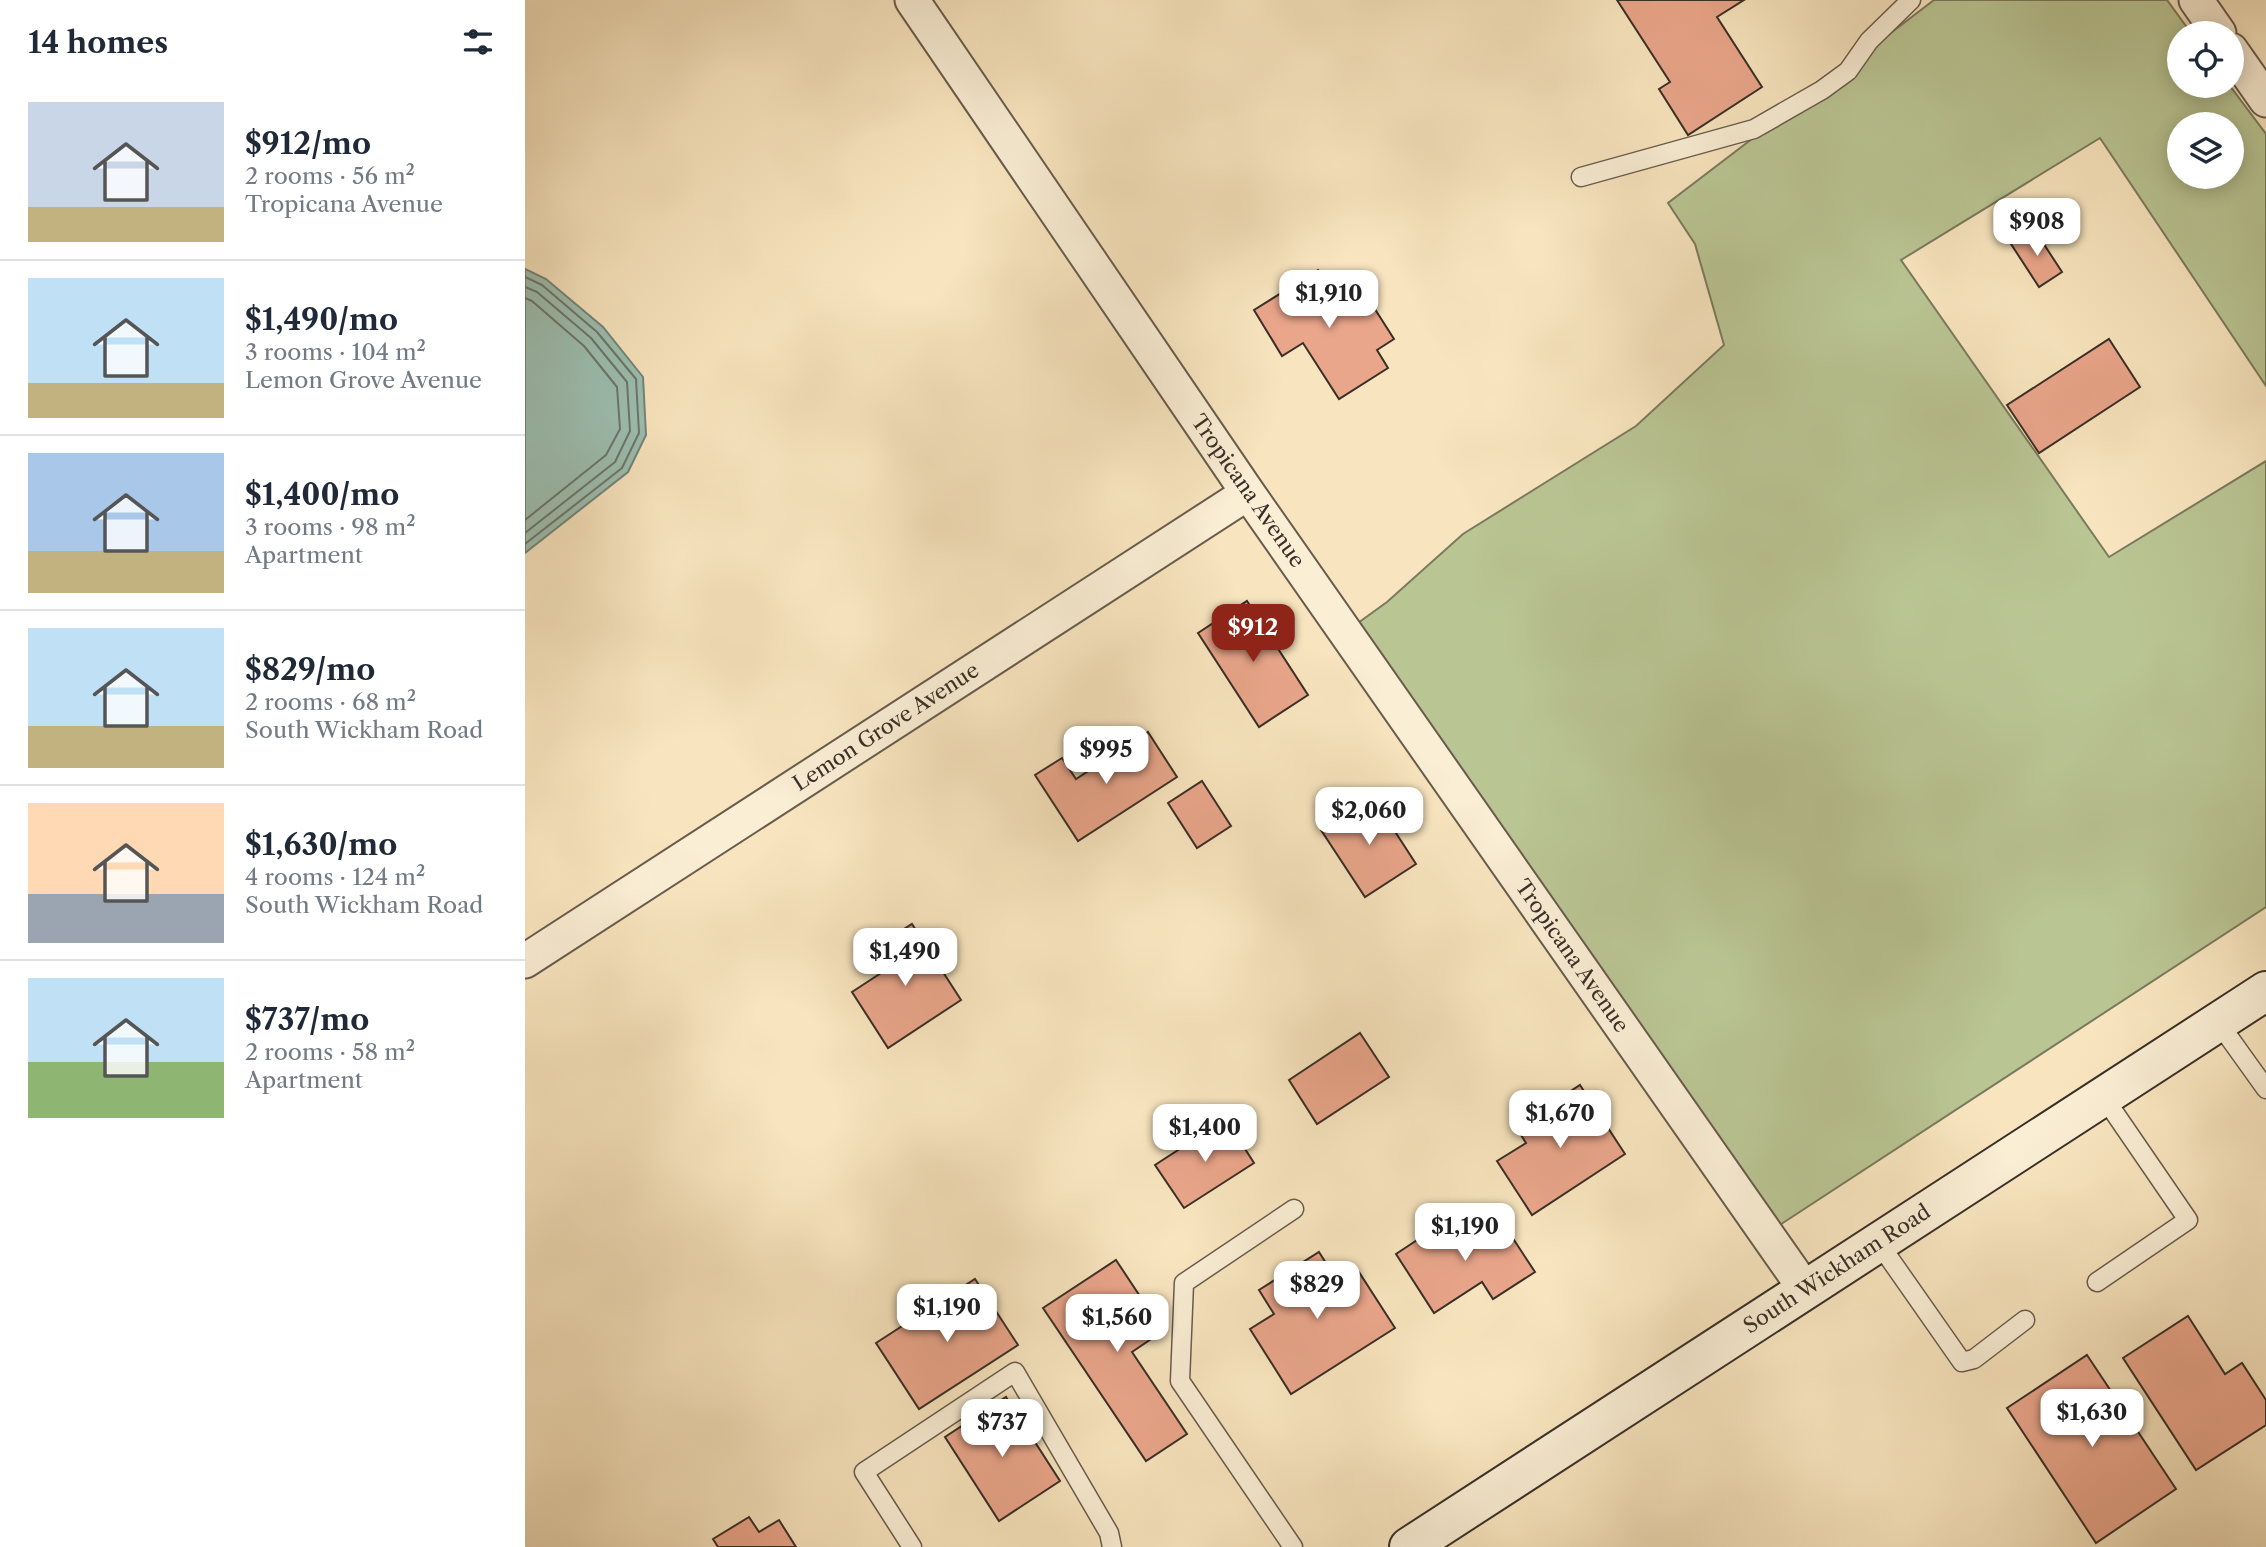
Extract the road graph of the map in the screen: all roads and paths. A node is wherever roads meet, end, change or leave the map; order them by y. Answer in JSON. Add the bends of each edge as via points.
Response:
{"nodes":[{"id":1,"x":912,"y":0,"type":"edge"},
{"id":2,"x":1911,"y":0,"type":"edge"},
{"id":3,"x":2196,"y":0,"type":"edge"},
{"id":4,"x":2211,"y":21,"type":"edge"},
{"id":5,"x":2244,"y":69,"type":"edge"},
{"id":6,"x":2266,"y":100,"type":"edge"},
{"id":7,"x":1581,"y":177,"type":"dead end"},
{"id":8,"x":1248,"y":493,"type":"junction"},
{"id":9,"x":525,"y":961,"type":"edge"},
{"id":10,"x":2266,"y":991,"type":"edge"},
{"id":11,"x":2218,"y":1022,"type":"junction"},
{"id":12,"x":2266,"y":1089,"type":"edge"},
{"id":13,"x":2103,"y":1096,"type":"junction"},
{"id":14,"x":1294,"y":1209,"type":"dead end"},
{"id":15,"x":1878,"y":1242,"type":"junction"},
{"id":16,"x":2097,"y":1282,"type":"dead end"},
{"id":17,"x":1805,"y":1289,"type":"junction"},
{"id":18,"x":2025,"y":1321,"type":"dead end"},
{"id":19,"x":912,"y":1547,"type":"edge"},
{"id":20,"x":1112,"y":1547,"type":"edge"},
{"id":21,"x":1293,"y":1547,"type":"edge"},
{"id":22,"x":1409,"y":1547,"type":"edge"}],
"edges":[{"from":1,"to":8,"type":"street","name":"Tropicana Avenue"},
{"from":2,"to":7,"type":"lane","via":[[1869,41],[1848,71],[1754,129]]},
{"from":3,"to":4,"type":"street"},
{"from":5,"to":6,"type":"street"},
{"from":8,"to":9,"type":"street","name":"Lemon Grove Avenue"},
{"from":8,"to":17,"type":"street","name":"Tropicana Avenue"},
{"from":10,"to":11,"type":"main road","name":"South Wickham Road"},
{"from":11,"to":12,"type":"lane"},
{"from":11,"to":13,"type":"main road","name":"South Wickham Road"},
{"from":13,"to":15,"type":"main road","name":"South Wickham Road"},
{"from":13,"to":16,"type":"lane","via":[[2188,1220]]},
{"from":14,"to":21,"type":"lane","via":[[1184,1283],[1180,1381]]},
{"from":15,"to":17,"type":"main road","name":"South Wickham Road"},
{"from":15,"to":18,"type":"lane","via":[[1962,1362],[1974,1360]]},
{"from":17,"to":22,"type":"main road","name":"South Wickham Road"},
{"from":19,"to":20,"type":"lane","via":[[865,1472],[1015,1371],[1109,1533]]}]}
